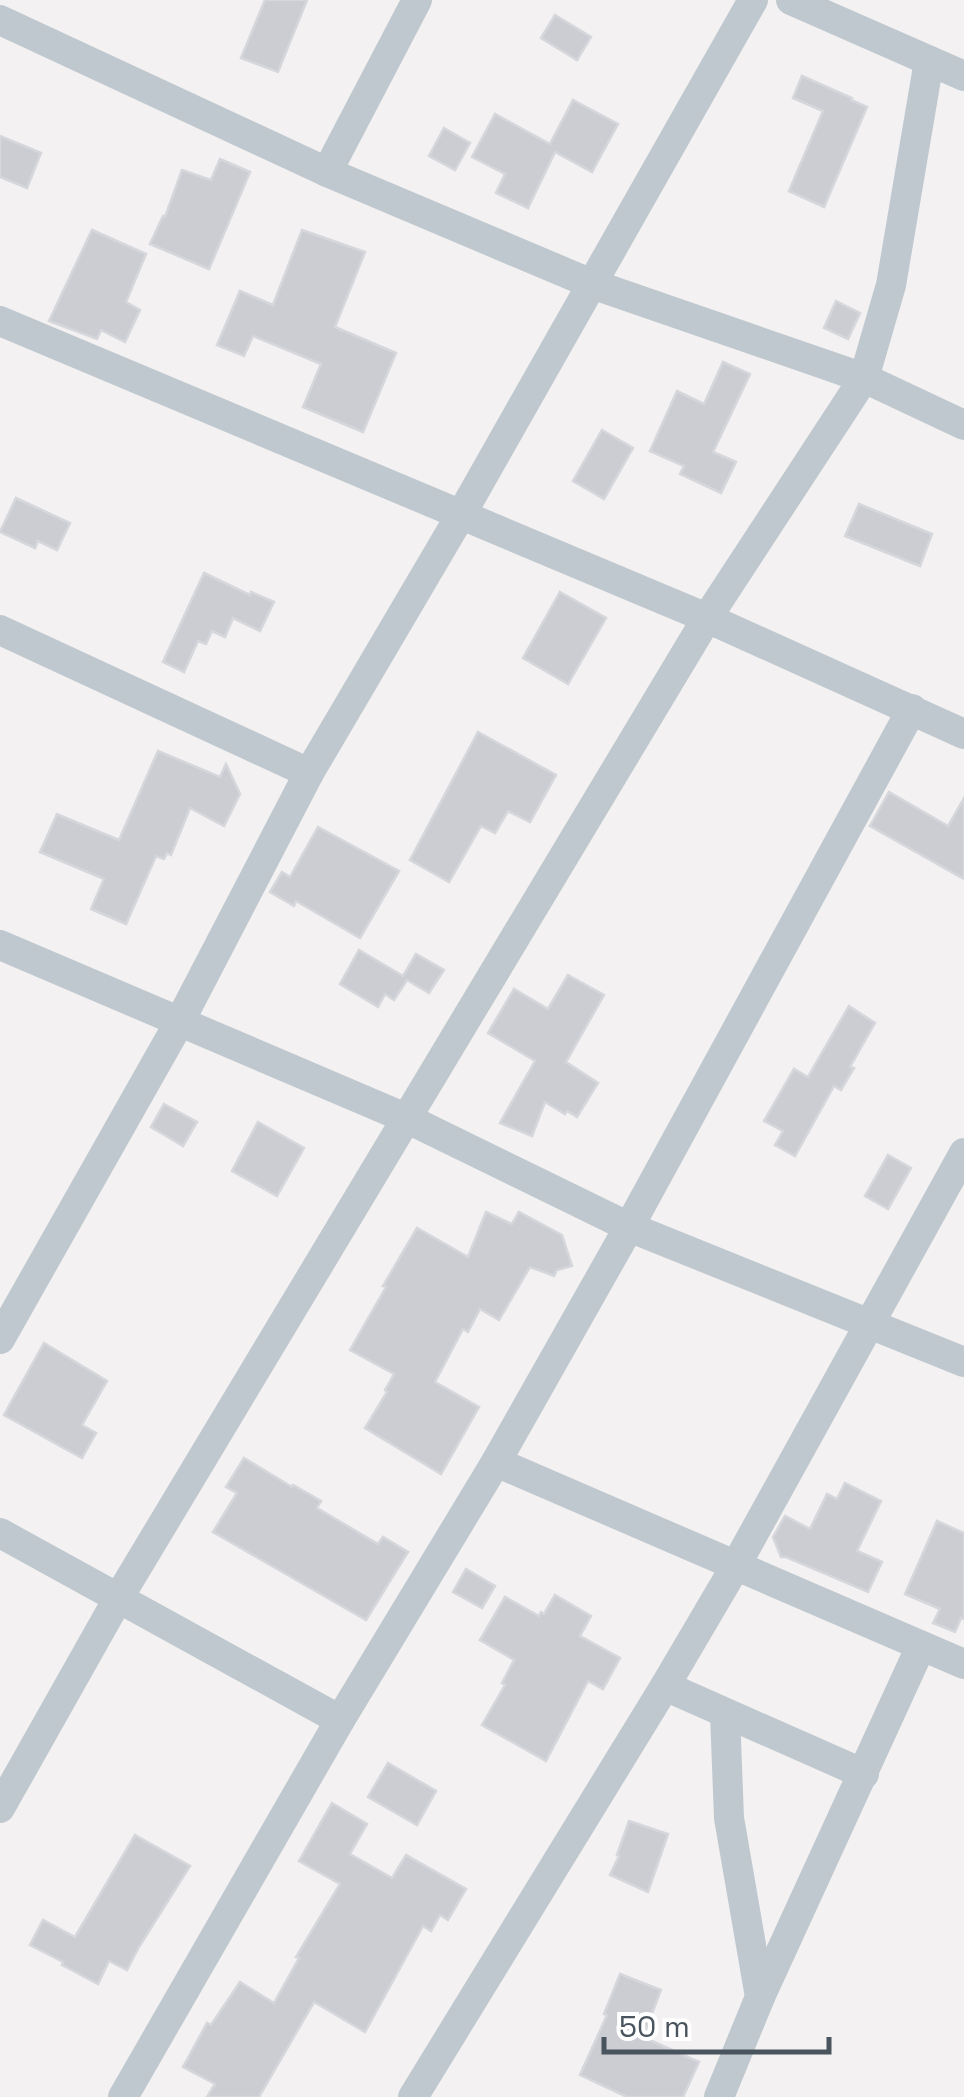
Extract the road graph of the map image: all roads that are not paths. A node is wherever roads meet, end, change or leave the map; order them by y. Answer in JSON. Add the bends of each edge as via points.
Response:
{"nodes":[{"id":1,"x":417,"y":0,"type":"edge"},
{"id":2,"x":753,"y":0,"type":"edge"},
{"id":3,"x":792,"y":0,"type":"edge"},
{"id":4,"x":0,"y":20,"type":"edge"},
{"id":5,"x":929,"y":61,"type":"junction"},
{"id":6,"x":964,"y":76,"type":"edge"},
{"id":7,"x":327,"y":172,"type":"junction"},
{"id":8,"x":592,"y":284,"type":"junction"},
{"id":9,"x":0,"y":321,"type":"edge"},
{"id":10,"x":864,"y":378,"type":"junction"},
{"id":11,"x":964,"y":424,"type":"edge"},
{"id":12,"x":462,"y":513,"type":"junction"},
{"id":13,"x":707,"y":618,"type":"junction"},
{"id":14,"x":0,"y":630,"type":"edge"},
{"id":15,"x":912,"y":708,"type":"junction"},
{"id":16,"x":964,"y":734,"type":"edge"},
{"id":17,"x":309,"y":773,"type":"junction"},
{"id":18,"x":0,"y":945,"type":"edge"},
{"id":19,"x":180,"y":1020,"type":"junction"},
{"id":20,"x":408,"y":1119,"type":"junction"},
{"id":21,"x":964,"y":1152,"type":"edge"},
{"id":22,"x":629,"y":1227,"type":"junction"},
{"id":23,"x":868,"y":1324,"type":"junction"},
{"id":24,"x":0,"y":1339,"type":"edge"},
{"id":25,"x":964,"y":1362,"type":"edge"},
{"id":26,"x":496,"y":1462,"type":"junction"},
{"id":27,"x":0,"y":1533,"type":"edge"},
{"id":28,"x":735,"y":1567,"type":"junction"},
{"id":29,"x":119,"y":1597,"type":"junction"},
{"id":30,"x":921,"y":1646,"type":"junction"},
{"id":31,"x":964,"y":1664,"type":"edge"},
{"id":32,"x":665,"y":1686,"type":"junction"},
{"id":33,"x":725,"y":1714,"type":"junction"},
{"id":34,"x":340,"y":1720,"type":"junction"},
{"id":35,"x":864,"y":1774,"type":"junction"},
{"id":36,"x":0,"y":1808,"type":"edge"},
{"id":37,"x":760,"y":1997,"type":"junction"},
{"id":38,"x":124,"y":2097,"type":"edge"},
{"id":39,"x":413,"y":2097,"type":"edge"},
{"id":40,"x":719,"y":2097,"type":"edge"}],
"edges":[{"from":1,"to":7,"type":"street"},
{"from":2,"to":8,"type":"street"},
{"from":3,"to":5,"type":"street"},
{"from":4,"to":7,"type":"street"},
{"from":5,"to":6,"type":"street"},
{"from":5,"to":10,"type":"street","via":[[891,285]]},
{"from":7,"to":8,"type":"street"},
{"from":8,"to":10,"type":"street"},
{"from":8,"to":12,"type":"street"},
{"from":9,"to":12,"type":"street"},
{"from":10,"to":11,"type":"street"},
{"from":10,"to":13,"type":"street"},
{"from":12,"to":13,"type":"street"},
{"from":12,"to":17,"type":"street"},
{"from":13,"to":15,"type":"street"},
{"from":13,"to":20,"type":"street"},
{"from":14,"to":17,"type":"street"},
{"from":15,"to":16,"type":"street"},
{"from":15,"to":22,"type":"street"},
{"from":17,"to":19,"type":"street"},
{"from":18,"to":19,"type":"street"},
{"from":19,"to":20,"type":"street"},
{"from":19,"to":24,"type":"street"},
{"from":20,"to":22,"type":"street"},
{"from":20,"to":29,"type":"street"},
{"from":21,"to":23,"type":"street"},
{"from":22,"to":23,"type":"street"},
{"from":22,"to":26,"type":"street"},
{"from":23,"to":25,"type":"street"},
{"from":23,"to":28,"type":"street"},
{"from":26,"to":28,"type":"street"},
{"from":26,"to":34,"type":"street"},
{"from":27,"to":29,"type":"street"},
{"from":28,"to":30,"type":"street"},
{"from":28,"to":32,"type":"street"},
{"from":29,"to":34,"type":"street"},
{"from":29,"to":36,"type":"street"},
{"from":30,"to":31,"type":"street"},
{"from":30,"to":35,"type":"street"},
{"from":32,"to":33,"type":"street"},
{"from":32,"to":39,"type":"street"},
{"from":33,"to":35,"type":"street"},
{"from":33,"to":37,"type":"street","via":[[729,1818]]},
{"from":34,"to":38,"type":"street"},
{"from":35,"to":37,"type":"street"},
{"from":37,"to":40,"type":"street"}]}
